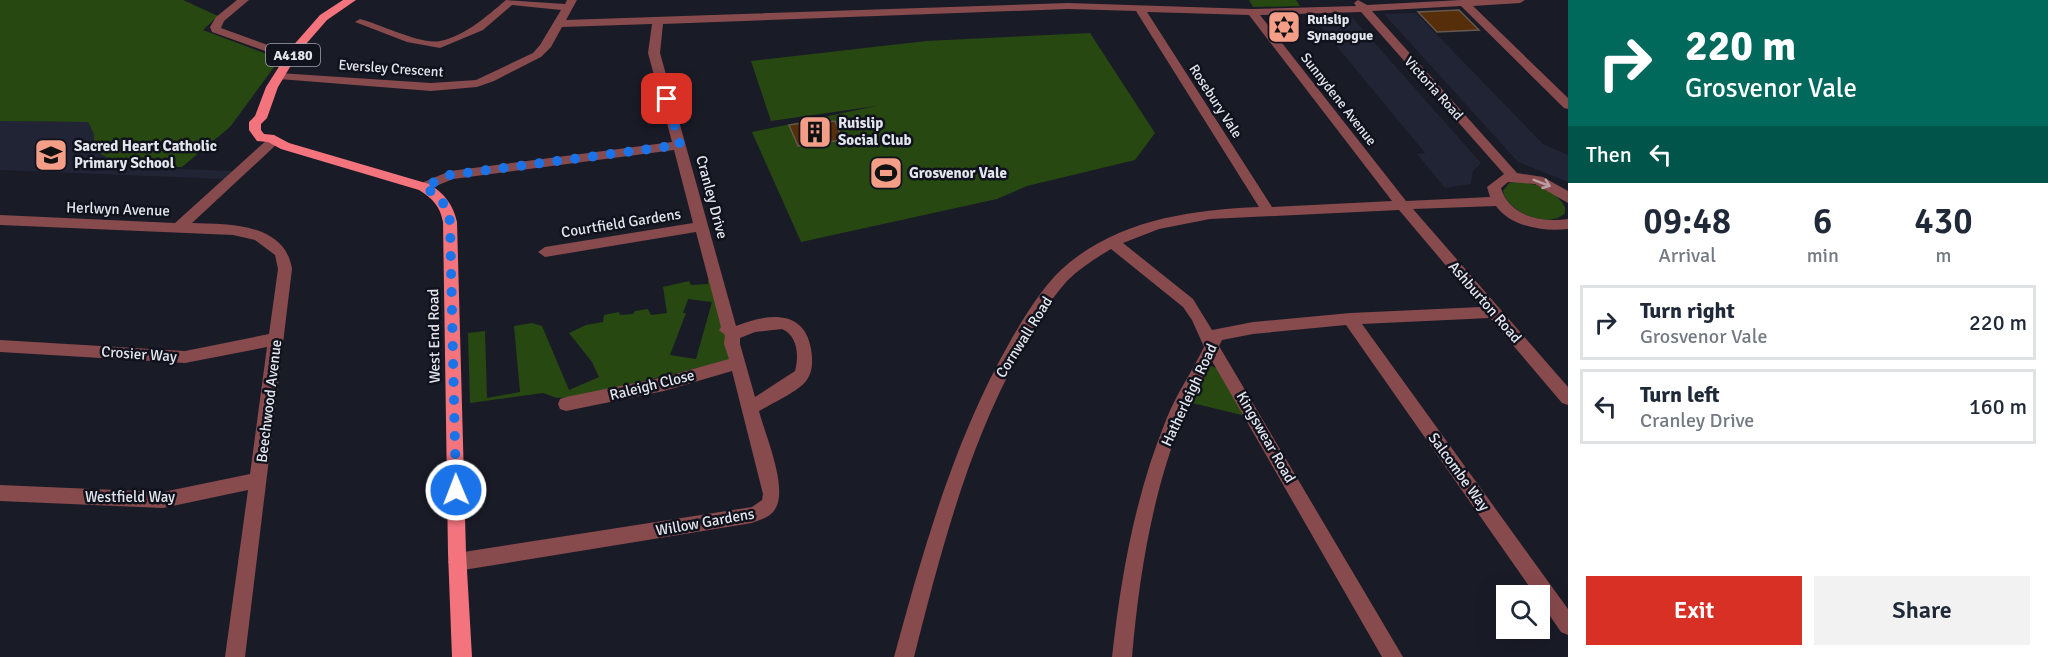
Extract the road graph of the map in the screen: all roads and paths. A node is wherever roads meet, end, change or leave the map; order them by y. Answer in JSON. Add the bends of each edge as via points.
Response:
{"nodes":[{"id":1,"x":243,"y":0,"type":"edge"},
{"id":2,"x":1520,"y":0,"type":"edge"},
{"id":3,"x":344,"y":1,"type":"edge"},
{"id":4,"x":1459,"y":2,"type":"edge"},
{"id":5,"x":570,"y":3,"type":"edge"},
{"id":6,"x":1360,"y":4,"type":"edge"},
{"id":7,"x":1139,"y":8,"type":"junction"},
{"id":8,"x":1252,"y":12,"type":"junction"},
{"id":9,"x":658,"y":19,"type":"junction"},
{"id":10,"x":360,"y":22,"type":"dead end"},
{"id":11,"x":558,"y":24,"type":"junction"},
{"id":12,"x":291,"y":57,"type":"junction"},
{"id":13,"x":279,"y":76,"type":"junction"},
{"id":14,"x":1568,"y":105,"type":"edge"},
{"id":15,"x":271,"y":140,"type":"junction"},
{"id":16,"x":680,"y":145,"type":"junction"},
{"id":17,"x":1513,"y":176,"type":"junction"},
{"id":18,"x":424,"y":187,"type":"junction"},
{"id":19,"x":1568,"y":198,"type":"edge"},
{"id":20,"x":1499,"y":201,"type":"junction"},
{"id":21,"x":1402,"y":205,"type":"junction"},
{"id":22,"x":1268,"y":211,"type":"junction"},
{"id":23,"x":0,"y":220,"type":"edge"},
{"id":24,"x":702,"y":226,"type":"junction"},
{"id":25,"x":178,"y":228,"type":"junction"},
{"id":26,"x":1565,"y":228,"type":"edge"},
{"id":27,"x":1112,"y":242,"type":"junction"},
{"id":28,"x":545,"y":252,"type":"dead end"},
{"id":29,"x":1493,"y":312,"type":"junction"},
{"id":30,"x":1350,"y":319,"type":"junction"},
{"id":31,"x":733,"y":331,"type":"junction"},
{"id":32,"x":276,"y":339,"type":"junction"},
{"id":33,"x":0,"y":346,"type":"edge"},
{"id":34,"x":1212,"y":348,"type":"junction"},
{"id":35,"x":738,"y":363,"type":"junction"},
{"id":36,"x":1568,"y":398,"type":"edge"},
{"id":37,"x":566,"y":404,"type":"dead end"},
{"id":38,"x":751,"y":408,"type":"junction"},
{"id":39,"x":259,"y":480,"type":"junction"},
{"id":40,"x":0,"y":493,"type":"edge"},
{"id":41,"x":457,"y":562,"type":"junction"},
{"id":42,"x":1568,"y":625,"type":"edge"},
{"id":43,"x":235,"y":657,"type":"edge"},
{"id":44,"x":462,"y":657,"type":"edge"},
{"id":45,"x":904,"y":657,"type":"edge"},
{"id":46,"x":1122,"y":657,"type":"edge"},
{"id":47,"x":1393,"y":657,"type":"edge"}],
"edges":[{"from":1,"to":12,"type":"street","via":[[220,19],[216,30]]},
{"from":2,"to":4,"type":"street"},
{"from":3,"to":12,"type":"main road","number":"A4180","via":[[311,29]]},
{"from":4,"to":6,"type":"street"},
{"from":4,"to":14,"type":"street"},
{"from":5,"to":10,"type":"street","via":[[510,2],[479,28],[440,45],[411,40]]},
{"from":5,"to":11,"type":"street","name":"Eversley Crescent"},
{"from":6,"to":8,"type":"street"},
{"from":6,"to":17,"type":"street","name":"Victoria Road"},
{"from":7,"to":8,"type":"street"},
{"from":7,"to":9,"type":"street","via":[[1068,6]]},
{"from":7,"to":22,"type":"street","name":"Rosebury Vale"},
{"from":8,"to":21,"type":"street","name":"Sunnydene Avenue"},
{"from":9,"to":11,"type":"street"},
{"from":9,"to":16,"type":"street","name":"Cranley Drive","via":[[654,53]]},
{"from":11,"to":13,"type":"street","name":"Eversley Crescent","via":[[537,55],[477,83],[431,87]]},
{"from":12,"to":13,"type":"main road","number":"A4180"},
{"from":13,"to":15,"type":"main road","number":"A4180","via":[[261,118],[255,122],[259,137]]},
{"from":15,"to":18,"type":"main road","name":"West End Road"},
{"from":15,"to":25,"type":"street","name":"Herlwyn Avenue"},
{"from":16,"to":18,"type":"street","via":[[450,175]]},
{"from":16,"to":24,"type":"street","name":"Cranley Drive"},
{"from":17,"to":19,"type":"street","one_way":true,"via":[[1544,183]]},
{"from":17,"to":20,"type":"street","via":[[1494,187]]},
{"from":18,"to":41,"type":"main road","name":"West End Road","via":[[442,200],[450,222]]},
{"from":20,"to":21,"type":"street","name":"Cornwall Road"},
{"from":20,"to":26,"type":"street","via":[[1519,217]]},
{"from":21,"to":22,"type":"street","name":"Cornwall Road"},
{"from":21,"to":29,"type":"street","name":"Ashburton Road"},
{"from":22,"to":27,"type":"street","name":"Cornwall Road","via":[[1174,218]]},
{"from":23,"to":25,"type":"street","name":"Herlwyn Avenue"},
{"from":24,"to":28,"type":"street","name":"Courtfield Gardens"},
{"from":24,"to":31,"type":"street","name":"Cranley Drive"},
{"from":25,"to":32,"type":"street","name":"Beechwood Avenue","via":[[238,231],[264,239],[280,252],[285,269]]},
{"from":27,"to":34,"type":"street","name":"Kingswear Road","via":[[1188,303]]},
{"from":27,"to":45,"type":"street","name":"Cornwall Road","via":[[1074,266],[1042,302],[1005,362],[951,490]]},
{"from":29,"to":30,"type":"street","name":"Hatherleigh Road"},
{"from":29,"to":36,"type":"street","name":"Ashburton Road"},
{"from":30,"to":34,"type":"street","name":"Hatherleigh Road","via":[[1225,332],[1216,335]]},
{"from":30,"to":42,"type":"street","name":"Salcombe Way"},
{"from":31,"to":35,"type":"street","name":"Willow Gardens"},
{"from":31,"to":38,"type":"street","via":[[785,324],[800,335],[805,354],[800,378]]},
{"from":32,"to":33,"type":"street","name":"Crosier Way","via":[[185,357]]},
{"from":32,"to":39,"type":"street","name":"Beechwood Avenue"},
{"from":34,"to":46,"type":"street","name":"Hatherleigh Road","via":[[1175,417],[1159,460],[1131,581]]},
{"from":34,"to":47,"type":"street","name":"Kingswear Road"},
{"from":35,"to":37,"type":"street","name":"Raleigh Close","via":[[664,384]]},
{"from":35,"to":38,"type":"street","name":"Willow Gardens"},
{"from":38,"to":41,"type":"street","name":"Willow Gardens","via":[[772,488],[770,506],[762,512]]},
{"from":39,"to":40,"type":"street","name":"Westfield Way","via":[[163,500]]},
{"from":39,"to":43,"type":"street","name":"Beechwood Avenue"},
{"from":41,"to":44,"type":"main road","name":"West End Road"}]}
